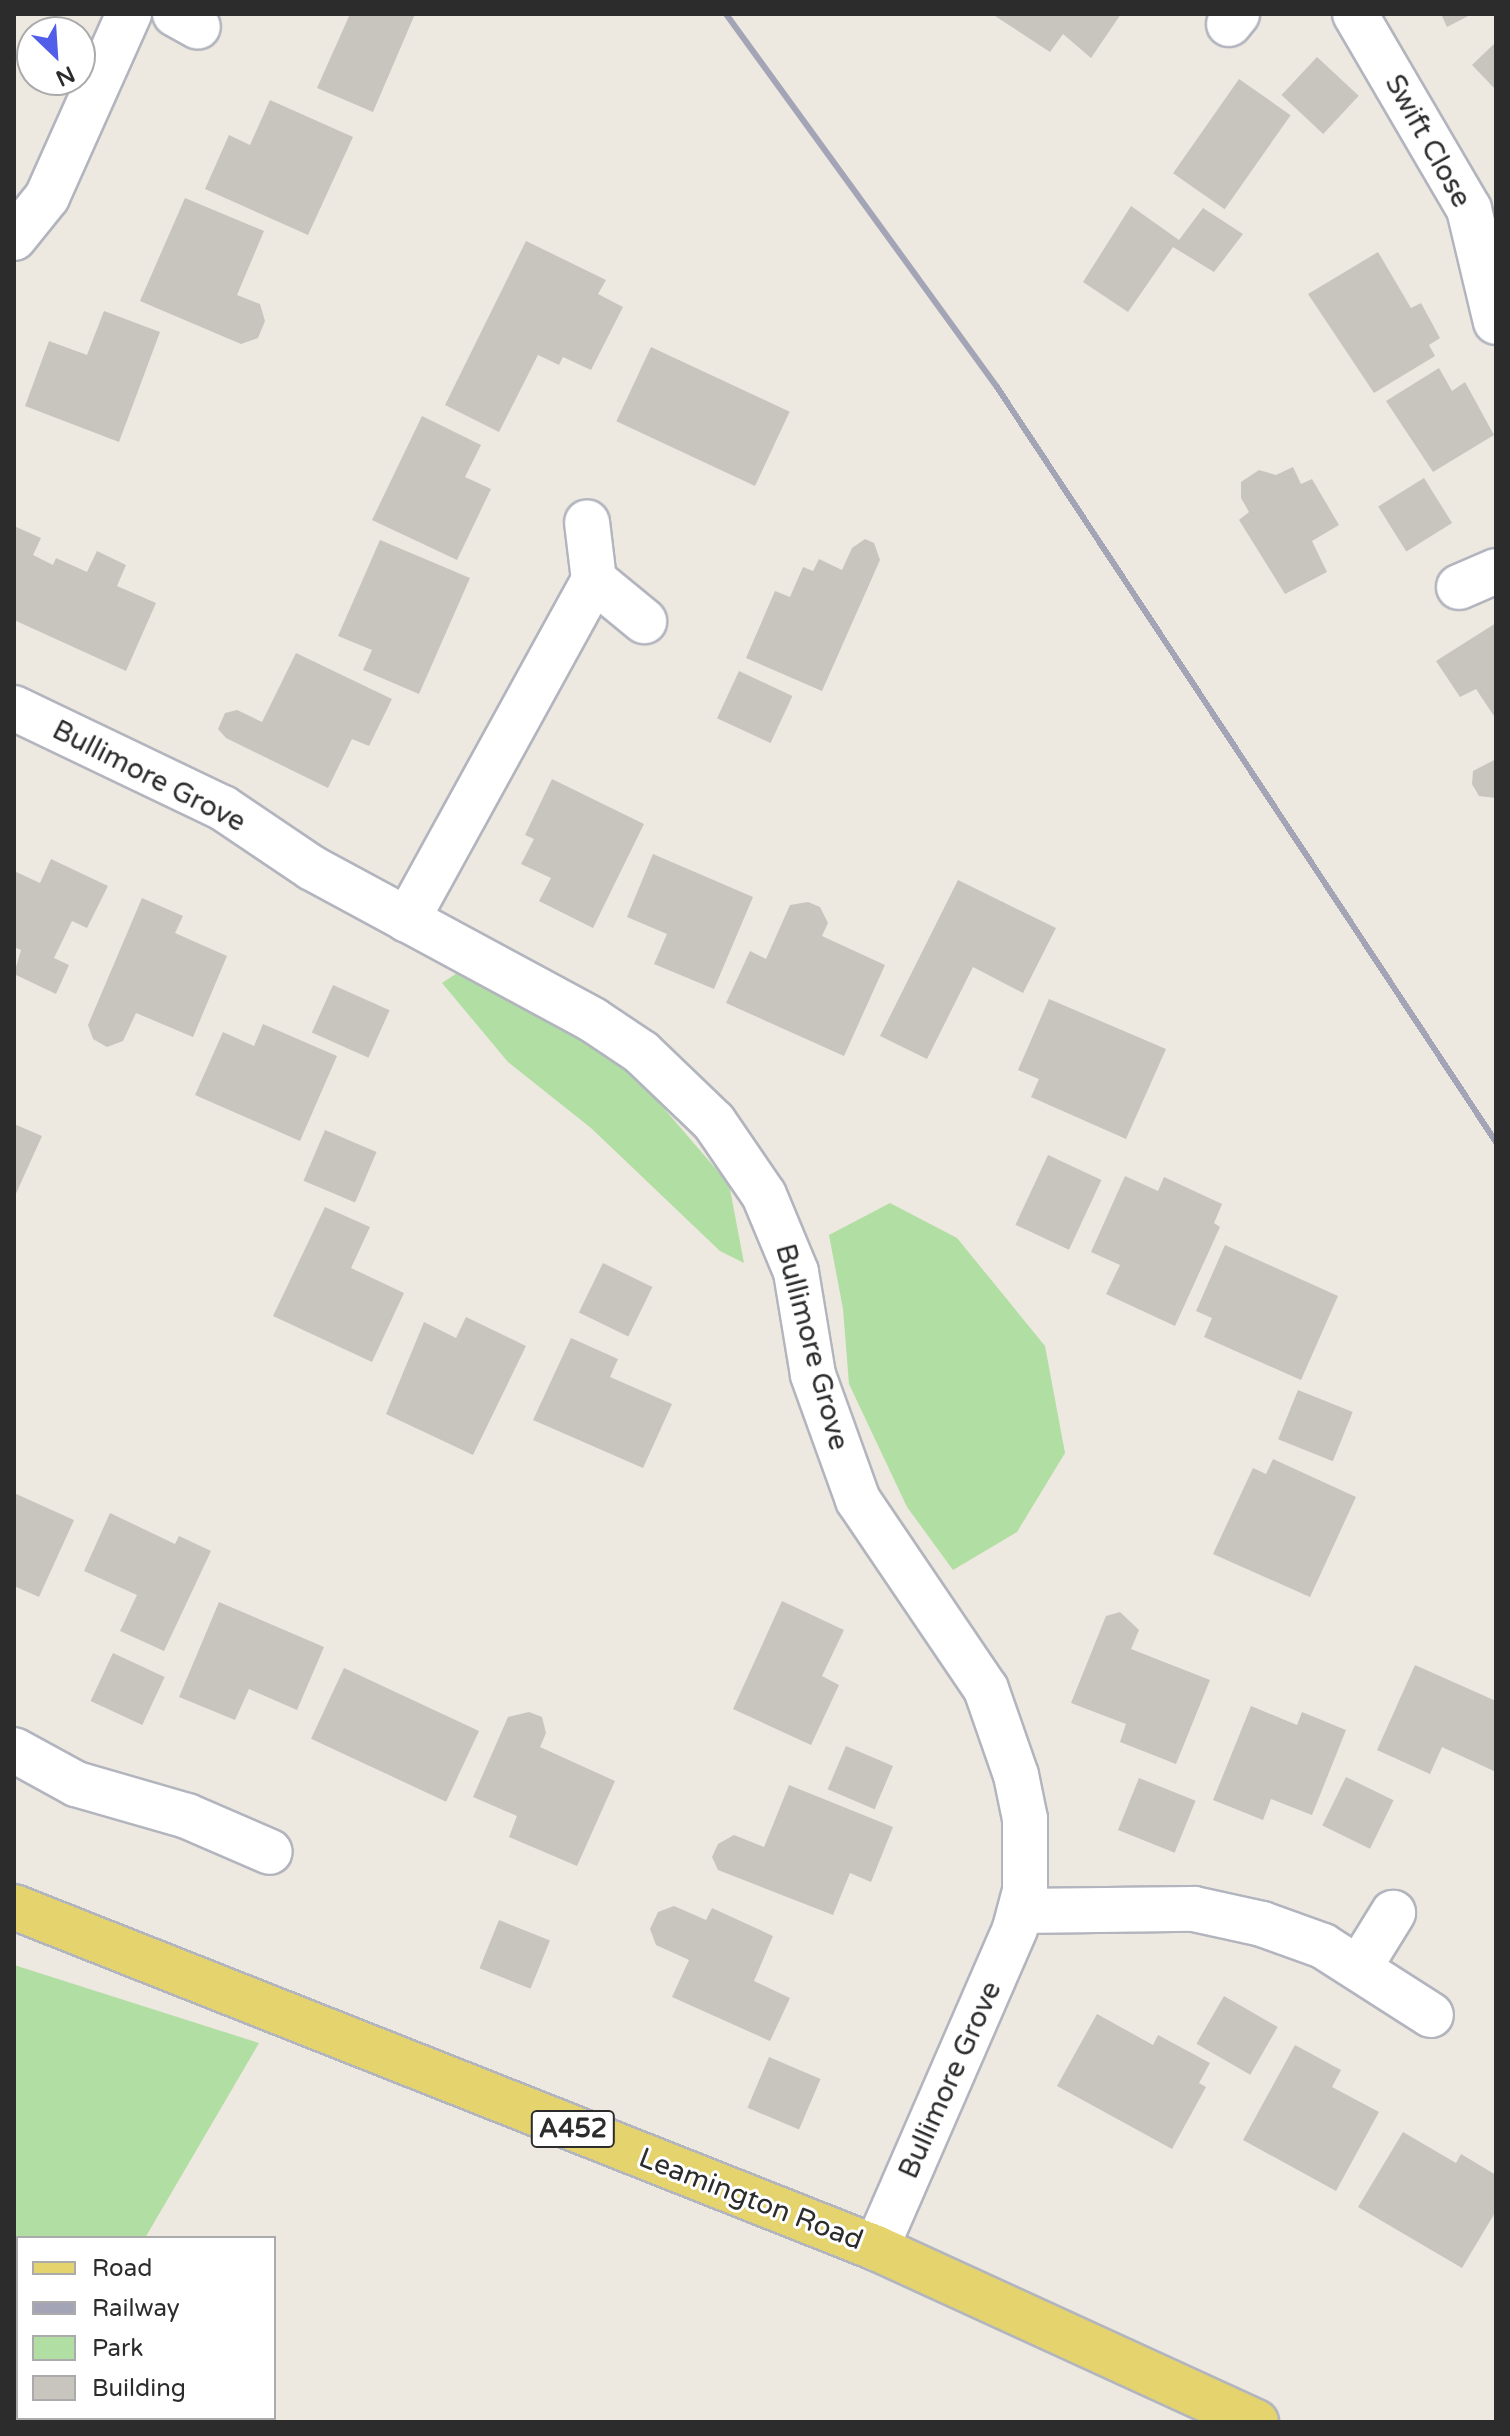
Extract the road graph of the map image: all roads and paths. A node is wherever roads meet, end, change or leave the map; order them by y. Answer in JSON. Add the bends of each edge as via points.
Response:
{"nodes":[{"id":1,"x":129,"y":14,"type":"edge"},
{"id":2,"x":1355,"y":14,"type":"edge"},
{"id":3,"x":14,"y":238,"type":"edge"},
{"id":4,"x":1496,"y":322,"type":"edge"},
{"id":5,"x":587,"y":522,"type":"dead end"},
{"id":6,"x":594,"y":580,"type":"junction"},
{"id":7,"x":644,"y":621,"type":"dead end"},
{"id":8,"x":14,"y":708,"type":"edge"},
{"id":9,"x":407,"y":920,"type":"junction"},
{"id":10,"x":14,"y":1750,"type":"edge"},
{"id":11,"x":270,"y":1852,"type":"dead end"},
{"id":12,"x":1020,"y":1911,"type":"junction"},
{"id":13,"x":20,"y":1912,"type":"edge"},
{"id":14,"x":1393,"y":1913,"type":"dead end"},
{"id":15,"x":1359,"y":1968,"type":"junction"},
{"id":16,"x":1431,"y":2015,"type":"dead end"},
{"id":17,"x":876,"y":2248,"type":"junction"},
{"id":18,"x":1256,"y":2422,"type":"edge"}],
"edges":[{"from":1,"to":3,"type":"street","via":[[47,197]]},
{"from":2,"to":4,"type":"street","name":"Swift Close","via":[[1469,209]]},
{"from":5,"to":6,"type":"street"},
{"from":6,"to":7,"type":"street"},
{"from":6,"to":9,"type":"street"},
{"from":8,"to":9,"type":"street","name":"Bullimore Grove","via":[[223,808],[312,868]]},
{"from":9,"to":12,"type":"street","name":"Bullimore Grove","via":[[641,1052],[714,1122],[764,1195],[796,1272],[813,1375],[858,1500],[960,1648],[1000,1721],[1025,1819],[1028,1855]]},
{"from":10,"to":11,"type":"street","via":[[76,1784],[187,1816]]},
{"from":12,"to":15,"type":"street","via":[[1194,1909],[1299,1937]]},
{"from":12,"to":17,"type":"street","name":"Bullimore Grove"},
{"from":13,"to":17,"type":"main road","name":"Leamington Road","number":"A452"},
{"from":14,"to":15,"type":"street"},
{"from":15,"to":16,"type":"street"},
{"from":17,"to":18,"type":"main road","name":"Leamington Road","number":"A452"}]}
